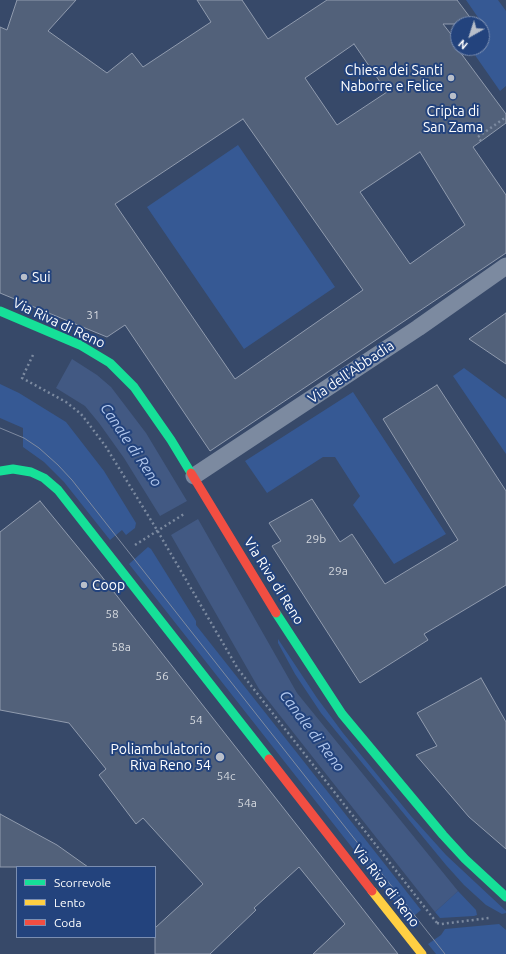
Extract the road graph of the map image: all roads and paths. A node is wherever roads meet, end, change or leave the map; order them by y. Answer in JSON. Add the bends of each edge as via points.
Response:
{"nodes":[{"id":1,"x":506,"y":116,"type":"edge"},
{"id":2,"x":481,"y":141,"type":"dead end"},
{"id":3,"x":506,"y":266,"type":"edge"},
{"id":4,"x":0,"y":311,"type":"edge"},
{"id":5,"x":35,"y":350,"type":"dead end"},
{"id":6,"x":0,"y":471,"type":"edge"},
{"id":7,"x":194,"y":476,"type":"junction"},
{"id":8,"x":187,"y":512,"type":"dead end"},
{"id":9,"x":157,"y":530,"type":"junction"},
{"id":10,"x":134,"y":546,"type":"dead end"},
{"id":11,"x":506,"y":897,"type":"edge"},
{"id":12,"x":492,"y":917,"type":"dead end"},
{"id":13,"x":437,"y":923,"type":"junction"},
{"id":14,"x":433,"y":926,"type":"dead end"},
{"id":15,"x":422,"y":954,"type":"edge"}],
"edges":[{"from":1,"to":2,"type":"path","via":[[478,137]]},
{"from":3,"to":7,"type":"lane","name":"Via dell'Abbadia","via":[[411,333]]},
{"from":4,"to":7,"type":"street","name":"Via Riva di Reno","via":[[80,345],[110,363],[143,398]]},
{"from":5,"to":9,"type":"path","via":[[22,378],[59,398],[81,414],[106,447]]},
{"from":6,"to":15,"type":"street","name":"Via Riva di Reno","via":[[22,470],[44,478],[64,496]]},
{"from":7,"to":11,"type":"street","name":"Via Riva di Reno","via":[[272,608],[342,714],[450,843]]},
{"from":8,"to":9,"type":"path"},
{"from":9,"to":10,"type":"path"},
{"from":9,"to":13,"type":"path","via":[[238,670]]},
{"from":12,"to":13,"type":"path"},
{"from":13,"to":14,"type":"path"}]}
